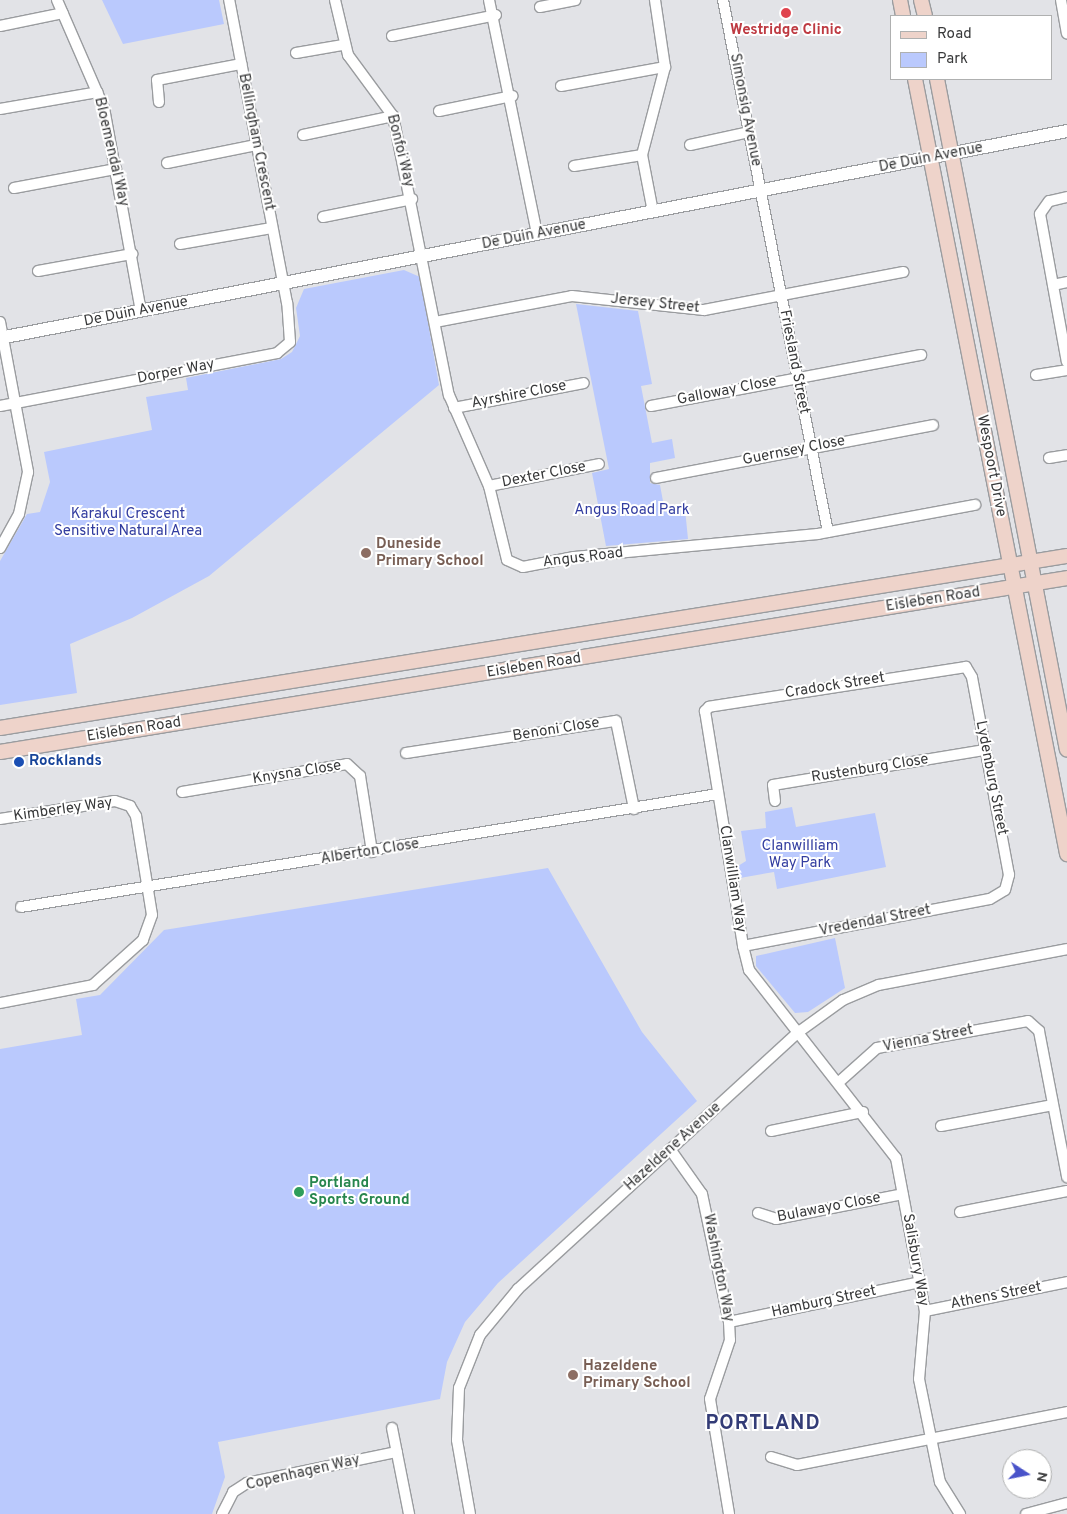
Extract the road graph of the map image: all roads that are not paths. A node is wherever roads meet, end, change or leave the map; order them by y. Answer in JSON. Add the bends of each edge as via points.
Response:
{"nodes":[{"id":1,"x":57,"y":0,"type":"edge"},
{"id":2,"x":229,"y":0,"type":"edge"},
{"id":3,"x":334,"y":0,"type":"edge"},
{"id":4,"x":489,"y":0,"type":"edge"},
{"id":5,"x":576,"y":0,"type":"edge"},
{"id":6,"x":655,"y":0,"type":"edge"},
{"id":7,"x":723,"y":0,"type":"edge"},
{"id":8,"x":900,"y":0,"type":"edge"},
{"id":9,"x":921,"y":0,"type":"edge"},
{"id":10,"x":1061,"y":0,"type":"edge"},
{"id":11,"x":540,"y":7,"type":"dead end"},
{"id":12,"x":63,"y":13,"type":"junction"},
{"id":13,"x":496,"y":15,"type":"junction"},
{"id":14,"x":903,"y":15,"type":"edge"},
{"id":15,"x":924,"y":15,"type":"edge"},
{"id":16,"x":0,"y":26,"type":"edge"},
{"id":17,"x":1067,"y":33,"type":"edge"},
{"id":18,"x":392,"y":36,"type":"dead end"},
{"id":19,"x":343,"y":45,"type":"junction"},
{"id":20,"x":296,"y":53,"type":"dead end"},
{"id":21,"x":241,"y":64,"type":"junction"},
{"id":22,"x":664,"y":67,"type":"junction"},
{"id":23,"x":915,"y":80,"type":"edge"},
{"id":24,"x":937,"y":80,"type":"edge"},
{"id":25,"x":561,"y":86,"type":"dead end"},
{"id":26,"x":98,"y":92,"type":"junction"},
{"id":27,"x":512,"y":96,"type":"junction"},
{"id":28,"x":159,"y":102,"type":"dead end"},
{"id":29,"x":0,"y":109,"type":"edge"},
{"id":30,"x":438,"y":111,"type":"dead end"},
{"id":31,"x":393,"y":116,"type":"junction"},
{"id":32,"x":1067,"y":131,"type":"edge"},
{"id":33,"x":749,"y":132,"type":"junction"},
{"id":34,"x":304,"y":136,"type":"dead end"},
{"id":35,"x":256,"y":145,"type":"junction"},
{"id":36,"x":690,"y":145,"type":"dead end"},
{"id":37,"x":951,"y":154,"type":"junction"},
{"id":38,"x":642,"y":155,"type":"junction"},
{"id":39,"x":931,"y":158,"type":"junction"},
{"id":40,"x":167,"y":163,"type":"dead end"},
{"id":41,"x":574,"y":166,"type":"dead end"},
{"id":42,"x":116,"y":169,"type":"junction"},
{"id":43,"x":14,"y":188,"type":"dead end"},
{"id":44,"x":760,"y":191,"type":"junction"},
{"id":45,"x":1067,"y":197,"type":"edge"},
{"id":46,"x":412,"y":199,"type":"junction"},
{"id":47,"x":653,"y":212,"type":"junction"},
{"id":48,"x":323,"y":217,"type":"dead end"},
{"id":49,"x":272,"y":228,"type":"junction"},
{"id":50,"x":537,"y":234,"type":"junction"},
{"id":51,"x":180,"y":244,"type":"dead end"},
{"id":52,"x":132,"y":254,"type":"junction"},
{"id":53,"x":423,"y":256,"type":"junction"},
{"id":54,"x":38,"y":271,"type":"dead end"},
{"id":55,"x":903,"y":272,"type":"dead end"},
{"id":56,"x":1067,"y":282,"type":"edge"},
{"id":57,"x":282,"y":284,"type":"junction"},
{"id":58,"x":1053,"y":285,"type":"junction"},
{"id":59,"x":780,"y":294,"type":"junction"},
{"id":60,"x":141,"y":311,"type":"junction"},
{"id":61,"x":0,"y":322,"type":"edge"},
{"id":62,"x":436,"y":322,"type":"junction"},
{"id":63,"x":1,"y":338,"type":"edge"},
{"id":64,"x":921,"y":355,"type":"dead end"},
{"id":65,"x":1067,"y":362,"type":"edge"},
{"id":66,"x":1067,"y":370,"type":"edge"},
{"id":67,"x":1036,"y":375,"type":"dead end"},
{"id":68,"x":796,"y":378,"type":"junction"},
{"id":69,"x":584,"y":382,"type":"dead end"},
{"id":70,"x":16,"y":403,"type":"junction"},
{"id":71,"x":0,"y":406,"type":"edge"},
{"id":72,"x":651,"y":406,"type":"dead end"},
{"id":73,"x":454,"y":408,"type":"junction"},
{"id":74,"x":933,"y":425,"type":"dead end"},
{"id":75,"x":810,"y":448,"type":"junction"},
{"id":76,"x":1067,"y":455,"type":"edge"},
{"id":77,"x":1049,"y":458,"type":"dead end"},
{"id":78,"x":599,"y":464,"type":"dead end"},
{"id":79,"x":656,"y":478,"type":"dead end"},
{"id":80,"x":489,"y":486,"type":"junction"},
{"id":81,"x":975,"y":505,"type":"dead end"},
{"id":82,"x":828,"y":532,"type":"junction"},
{"id":83,"x":0,"y":548,"type":"edge"},
{"id":84,"x":1067,"y":556,"type":"edge"},
{"id":85,"x":1030,"y":561,"type":"junction"},
{"id":86,"x":1010,"y":565,"type":"junction"},
{"id":87,"x":1067,"y":578,"type":"edge"},
{"id":88,"x":1034,"y":583,"type":"junction"},
{"id":89,"x":1014,"y":587,"type":"junction"},
{"id":90,"x":966,"y":667,"type":"joint"},
{"id":91,"x":706,"y":709,"type":"joint"},
{"id":92,"x":0,"y":728,"type":"edge"},
{"id":93,"x":985,"y":750,"type":"junction"},
{"id":94,"x":1067,"y":750,"type":"edge"},
{"id":95,"x":0,"y":752,"type":"edge"},
{"id":96,"x":406,"y":753,"type":"dead end"},
{"id":97,"x":182,"y":792,"type":"dead end"},
{"id":98,"x":718,"y":794,"type":"junction"},
{"id":99,"x":775,"y":801,"type":"dead end"},
{"id":100,"x":634,"y":809,"type":"junction"},
{"id":101,"x":0,"y":819,"type":"edge"},
{"id":102,"x":372,"y":852,"type":"junction"},
{"id":103,"x":1067,"y":854,"type":"edge"},
{"id":104,"x":149,"y":888,"type":"junction"},
{"id":105,"x":1005,"y":890,"type":"joint"},
{"id":106,"x":21,"y":907,"type":"dead end"},
{"id":107,"x":743,"y":946,"type":"junction"},
{"id":108,"x":1067,"y":949,"type":"edge"},
{"id":109,"x":0,"y":1003,"type":"edge"},
{"id":110,"x":800,"y":1031,"type":"junction"},
{"id":111,"x":839,"y":1082,"type":"junction"},
{"id":112,"x":1053,"y":1105,"type":"junction"},
{"id":113,"x":862,"y":1112,"type":"junction"},
{"id":114,"x":941,"y":1126,"type":"dead end"},
{"id":115,"x":771,"y":1131,"type":"dead end"},
{"id":116,"x":670,"y":1149,"type":"junction"},
{"id":117,"x":1067,"y":1177,"type":"edge"},
{"id":118,"x":1067,"y":1191,"type":"edge"},
{"id":119,"x":903,"y":1194,"type":"junction"},
{"id":120,"x":960,"y":1212,"type":"dead end"},
{"id":121,"x":758,"y":1213,"type":"dead end"},
{"id":122,"x":920,"y":1282,"type":"junction"},
{"id":123,"x":1067,"y":1282,"type":"edge"},
{"id":124,"x":925,"y":1311,"type":"junction"},
{"id":125,"x":728,"y":1322,"type":"junction"},
{"id":126,"x":1067,"y":1412,"type":"edge"},
{"id":127,"x":392,"y":1428,"type":"dead end"},
{"id":128,"x":931,"y":1439,"type":"junction"},
{"id":129,"x":397,"y":1452,"type":"junction"},
{"id":130,"x":771,"y":1458,"type":"dead end"},
{"id":131,"x":1067,"y":1503,"type":"edge"},
{"id":132,"x":222,"y":1514,"type":"edge"},
{"id":133,"x":409,"y":1514,"type":"edge"},
{"id":134,"x":470,"y":1514,"type":"edge"},
{"id":135,"x":730,"y":1514,"type":"edge"},
{"id":136,"x":960,"y":1514,"type":"edge"},
{"id":137,"x":1026,"y":1514,"type":"edge"}],
"edges":[{"from":1,"to":12,"type":"street","name":"Bloemendal Way"},
{"from":2,"to":21,"type":"street","name":"Bellingham Crescent"},
{"from":3,"to":19,"type":"street","name":"Bonfoi Way"},
{"from":4,"to":13,"type":"street"},
{"from":5,"to":11,"type":"street"},
{"from":6,"to":22,"type":"street"},
{"from":7,"to":33,"type":"street","name":"Simonsig Avenue"},
{"from":8,"to":14,"type":"main road"},
{"from":9,"to":15,"type":"main road"},
{"from":10,"to":17,"type":"street"},
{"from":12,"to":16,"type":"street"},
{"from":12,"to":26,"type":"street","name":"Bloemendal Way"},
{"from":13,"to":18,"type":"street"},
{"from":13,"to":27,"type":"street"},
{"from":19,"to":20,"type":"street"},
{"from":19,"to":31,"type":"street","name":"Bonfoi Way"},
{"from":21,"to":28,"type":"street","via":[[157,80]]},
{"from":21,"to":35,"type":"street","name":"Bellingham Crescent"},
{"from":22,"to":25,"type":"street"},
{"from":22,"to":38,"type":"street"},
{"from":23,"to":39,"type":"main road","name":"Wespoort Drive"},
{"from":24,"to":37,"type":"main road","name":"Wespoort Drive"},
{"from":26,"to":29,"type":"street"},
{"from":26,"to":42,"type":"street","name":"Bloemendal Way"},
{"from":27,"to":30,"type":"street"},
{"from":27,"to":50,"type":"street"},
{"from":31,"to":34,"type":"street"},
{"from":31,"to":46,"type":"street","name":"Bonfoi Way"},
{"from":32,"to":37,"type":"street","name":"De Duin Avenue"},
{"from":33,"to":36,"type":"street"},
{"from":33,"to":44,"type":"street","name":"Simonsig Avenue"},
{"from":35,"to":40,"type":"street"},
{"from":35,"to":49,"type":"street","name":"Bellingham Crescent"},
{"from":37,"to":39,"type":"street","name":"De Duin Avenue"},
{"from":37,"to":85,"type":"main road","name":"Wespoort Drive"},
{"from":38,"to":41,"type":"street"},
{"from":38,"to":47,"type":"street"},
{"from":39,"to":44,"type":"street","name":"De Duin Avenue"},
{"from":39,"to":86,"type":"main road","name":"Wespoort Drive"},
{"from":42,"to":43,"type":"street"},
{"from":42,"to":52,"type":"street","name":"Bloemendal Way"},
{"from":44,"to":47,"type":"street","name":"De Duin Avenue"},
{"from":44,"to":59,"type":"street","name":"Friesland Street"},
{"from":45,"to":58,"type":"street","via":[[1049,201],[1040,210]]},
{"from":46,"to":48,"type":"street"},
{"from":46,"to":53,"type":"street","name":"Bonfoi Way"},
{"from":47,"to":50,"type":"street","name":"De Duin Avenue"},
{"from":49,"to":51,"type":"street"},
{"from":49,"to":57,"type":"street","name":"Bellingham Crescent"},
{"from":50,"to":53,"type":"street","name":"De Duin Avenue"},
{"from":52,"to":54,"type":"street"},
{"from":52,"to":60,"type":"street","name":"Bloemendal Way"},
{"from":53,"to":57,"type":"street","name":"De Duin Avenue"},
{"from":53,"to":62,"type":"street","name":"Angus Road"},
{"from":55,"to":59,"type":"street","name":"Jersey Street"},
{"from":56,"to":58,"type":"street"},
{"from":57,"to":60,"type":"street","name":"De Duin Avenue"},
{"from":57,"to":70,"type":"street","name":"Dorper Way","via":[[292,336],[282,350]]},
{"from":58,"to":65,"type":"street"},
{"from":59,"to":62,"type":"street","name":"Jersey Street","via":[[696,310],[572,296]]},
{"from":59,"to":68,"type":"street","name":"Friesland Street"},
{"from":60,"to":63,"type":"street","name":"De Duin Avenue"},
{"from":61,"to":63,"type":"street"},
{"from":62,"to":73,"type":"street","name":"Angus Road"},
{"from":63,"to":70,"type":"street"},
{"from":64,"to":68,"type":"street","name":"Galloway Close"},
{"from":66,"to":67,"type":"street"},
{"from":68,"to":72,"type":"street","name":"Galloway Close"},
{"from":68,"to":75,"type":"street","name":"Friesland Street"},
{"from":69,"to":73,"type":"street","name":"Ayrshire Close"},
{"from":70,"to":71,"type":"street","name":"Dorper Way"},
{"from":70,"to":83,"type":"street","via":[[27,489]]},
{"from":73,"to":80,"type":"street","name":"Angus Road"},
{"from":74,"to":75,"type":"street","name":"Guernsey Close"},
{"from":75,"to":79,"type":"street","name":"Guernsey Close"},
{"from":75,"to":82,"type":"street","name":"Friesland Street"},
{"from":76,"to":77,"type":"street"},
{"from":78,"to":80,"type":"street","name":"Dexter Close"},
{"from":80,"to":82,"type":"street","name":"Angus Road","via":[[502,551],[512,564],[523,567],[574,557]]},
{"from":81,"to":82,"type":"street","name":"Angus Road"},
{"from":84,"to":85,"type":"main road","name":"Eisleben Road"},
{"from":85,"to":86,"type":"main road","name":"Eisleben Road"},
{"from":85,"to":88,"type":"main road","name":"Wespoort Drive"},
{"from":86,"to":89,"type":"main road","name":"Wespoort Drive"},
{"from":86,"to":92,"type":"main road","name":"Eisleben Road"},
{"from":87,"to":88,"type":"main road","name":"Eisleben Road"},
{"from":88,"to":89,"type":"main road","name":"Eisleben Road"},
{"from":88,"to":94,"type":"main road","name":"Wespoort Drive"},
{"from":89,"to":95,"type":"main road","name":"Eisleben Road"},
{"from":89,"to":103,"type":"main road","name":"Wespoort Drive"},
{"from":90,"to":91,"type":"street","name":"Cradock Street"},
{"from":90,"to":93,"type":"street","name":"Lydenburg Street","via":[[972,676]]},
{"from":91,"to":98,"type":"street","name":"Clanwilliam Way"},
{"from":93,"to":99,"type":"street","name":"Rustenburg Close","via":[[773,785]]},
{"from":93,"to":105,"type":"street","name":"Lydenburg Street","via":[[1009,875]]},
{"from":96,"to":100,"type":"street","name":"Benoni Close","via":[[616,721]]},
{"from":97,"to":102,"type":"street","name":"Knysna Close","via":[[347,764],[360,776]]},
{"from":98,"to":100,"type":"street","name":"Alberton Close"},
{"from":98,"to":107,"type":"street","name":"Clanwilliam Way"},
{"from":100,"to":102,"type":"street","name":"Alberton Close"},
{"from":101,"to":104,"type":"street","name":"Kimberley Way","via":[[124,803],[136,816]]},
{"from":102,"to":104,"type":"street","name":"Alberton Close"},
{"from":104,"to":106,"type":"street","name":"Alberton Close"},
{"from":104,"to":109,"type":"street","via":[[149,930],[103,979],[81,990]]},
{"from":105,"to":107,"type":"street","name":"Vredendal Street","via":[[990,899]]},
{"from":107,"to":110,"type":"street","name":"Clanwilliam Way","via":[[749,970]]},
{"from":108,"to":110,"type":"street","name":"Hazeldene Avenue","via":[[879,985],[843,1000]]},
{"from":110,"to":111,"type":"street","name":"Salisbury Way"},
{"from":110,"to":116,"type":"street","name":"Hazeldene Avenue"},
{"from":111,"to":112,"type":"street","name":"Vienna Street","via":[[877,1048],[1028,1020],[1039,1031]]},
{"from":111,"to":113,"type":"street","name":"Salisbury Way"},
{"from":112,"to":114,"type":"street"},
{"from":112,"to":117,"type":"street"},
{"from":113,"to":115,"type":"street"},
{"from":113,"to":119,"type":"street","name":"Salisbury Way","via":[[893,1151]]},
{"from":116,"to":125,"type":"street","name":"Washington Way","via":[[702,1194]]},
{"from":116,"to":134,"type":"street","name":"Hazeldene Avenue","via":[[518,1289],[480,1335],[465,1366],[456,1415]]},
{"from":118,"to":120,"type":"street"},
{"from":119,"to":121,"type":"street","name":"Bulawayo Close","via":[[776,1219]]},
{"from":119,"to":122,"type":"street","name":"Salisbury Way"},
{"from":122,"to":124,"type":"street","name":"Salisbury Way"},
{"from":122,"to":125,"type":"street","name":"Hamburg Street"},
{"from":123,"to":124,"type":"street","name":"Athens Street"},
{"from":124,"to":128,"type":"street","name":"Salisbury Way","via":[[918,1370]]},
{"from":125,"to":135,"type":"street","name":"Washington Way","via":[[730,1340],[710,1399]]},
{"from":126,"to":128,"type":"street"},
{"from":127,"to":129,"type":"street"},
{"from":128,"to":130,"type":"street","via":[[796,1465]]},
{"from":128,"to":136,"type":"street","name":"Salisbury Way","via":[[940,1482]]},
{"from":129,"to":132,"type":"street","name":"Copenhagen Way","via":[[247,1483],[233,1492]]},
{"from":129,"to":133,"type":"street"},
{"from":131,"to":137,"type":"street"}]}
